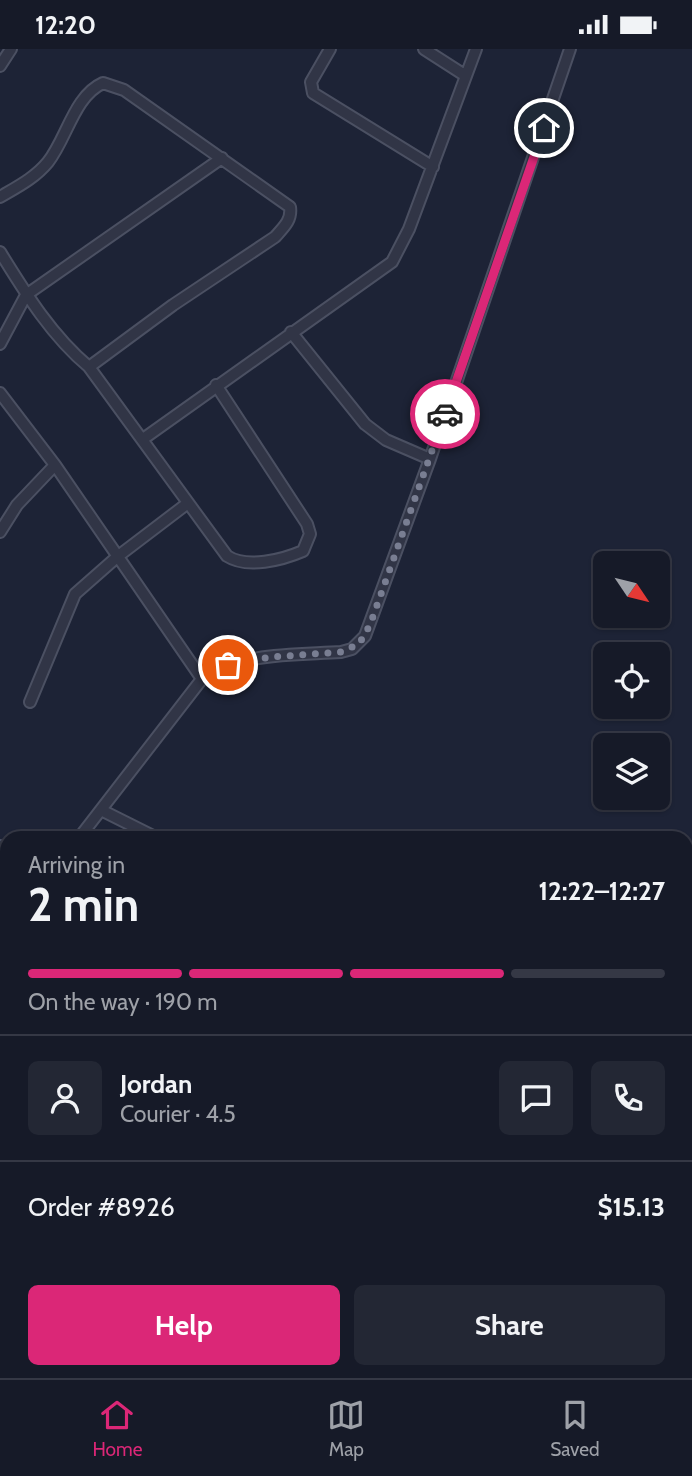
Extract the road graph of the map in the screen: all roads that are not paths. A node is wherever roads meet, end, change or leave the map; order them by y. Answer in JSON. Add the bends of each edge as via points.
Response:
{"nodes":[{"id":1,"x":11,"y":49,"type":"edge"},
{"id":2,"x":330,"y":49,"type":"edge"},
{"id":3,"x":424,"y":49,"type":"edge"},
{"id":4,"x":476,"y":49,"type":"edge"},
{"id":5,"x":570,"y":49,"type":"edge"},
{"id":6,"x":0,"y":66,"type":"edge"},
{"id":7,"x":466,"y":76,"type":"junction"},
{"id":8,"x":222,"y":158,"type":"junction"},
{"id":9,"x":433,"y":167,"type":"junction"},
{"id":10,"x":0,"y":197,"type":"edge"},
{"id":11,"x":0,"y":252,"type":"edge"},
{"id":12,"x":26,"y":295,"type":"junction"},
{"id":13,"x":291,"y":332,"type":"junction"},
{"id":14,"x":0,"y":344,"type":"edge"},
{"id":15,"x":89,"y":367,"type":"junction"},
{"id":16,"x":216,"y":385,"type":"junction"},
{"id":17,"x":0,"y":393,"type":"edge"},
{"id":18,"x":143,"y":439,"type":"junction"},
{"id":19,"x":430,"y":459,"type":"junction"},
{"id":20,"x":55,"y":465,"type":"junction"},
{"id":21,"x":188,"y":503,"type":"junction"},
{"id":22,"x":0,"y":532,"type":"edge"},
{"id":23,"x":117,"y":557,"type":"junction"},
{"id":24,"x":202,"y":679,"type":"junction"},
{"id":25,"x":30,"y":702,"type":"dead end"},
{"id":26,"x":101,"y":810,"type":"junction"},
{"id":27,"x":84,"y":831,"type":"edge"},
{"id":28,"x":143,"y":831,"type":"edge"}],
"edges":[{"from":1,"to":6,"type":"street"},
{"from":2,"to":9,"type":"street","via":[[311,82],[313,93]]},
{"from":3,"to":7,"type":"street"},
{"from":4,"to":7,"type":"street"},
{"from":5,"to":19,"type":"street"},
{"from":7,"to":9,"type":"street"},
{"from":8,"to":10,"type":"street","via":[[124,90],[103,83],[86,96],[48,162],[32,178]]},
{"from":8,"to":12,"type":"street"},
{"from":8,"to":15,"type":"street","via":[[284,200],[291,215],[287,224],[275,237]]},
{"from":9,"to":13,"type":"street","via":[[392,262]]},
{"from":11,"to":12,"type":"street"},
{"from":12,"to":14,"type":"street"},
{"from":12,"to":15,"type":"street"},
{"from":13,"to":16,"type":"street"},
{"from":13,"to":19,"type":"street","via":[[365,424],[386,440]]},
{"from":15,"to":18,"type":"street"},
{"from":16,"to":18,"type":"street"},
{"from":16,"to":21,"type":"street","via":[[301,512],[310,534],[308,543],[290,557],[237,562],[219,546]]},
{"from":17,"to":20,"type":"street"},
{"from":18,"to":21,"type":"street"},
{"from":19,"to":24,"type":"street","via":[[359,644],[341,652],[228,665]]},
{"from":20,"to":22,"type":"street","via":[[17,505]]},
{"from":20,"to":23,"type":"street"},
{"from":21,"to":23,"type":"street"},
{"from":23,"to":24,"type":"street"},
{"from":23,"to":25,"type":"street","via":[[71,601]]},
{"from":24,"to":26,"type":"street"},
{"from":26,"to":27,"type":"street"},
{"from":26,"to":28,"type":"street"}]}
